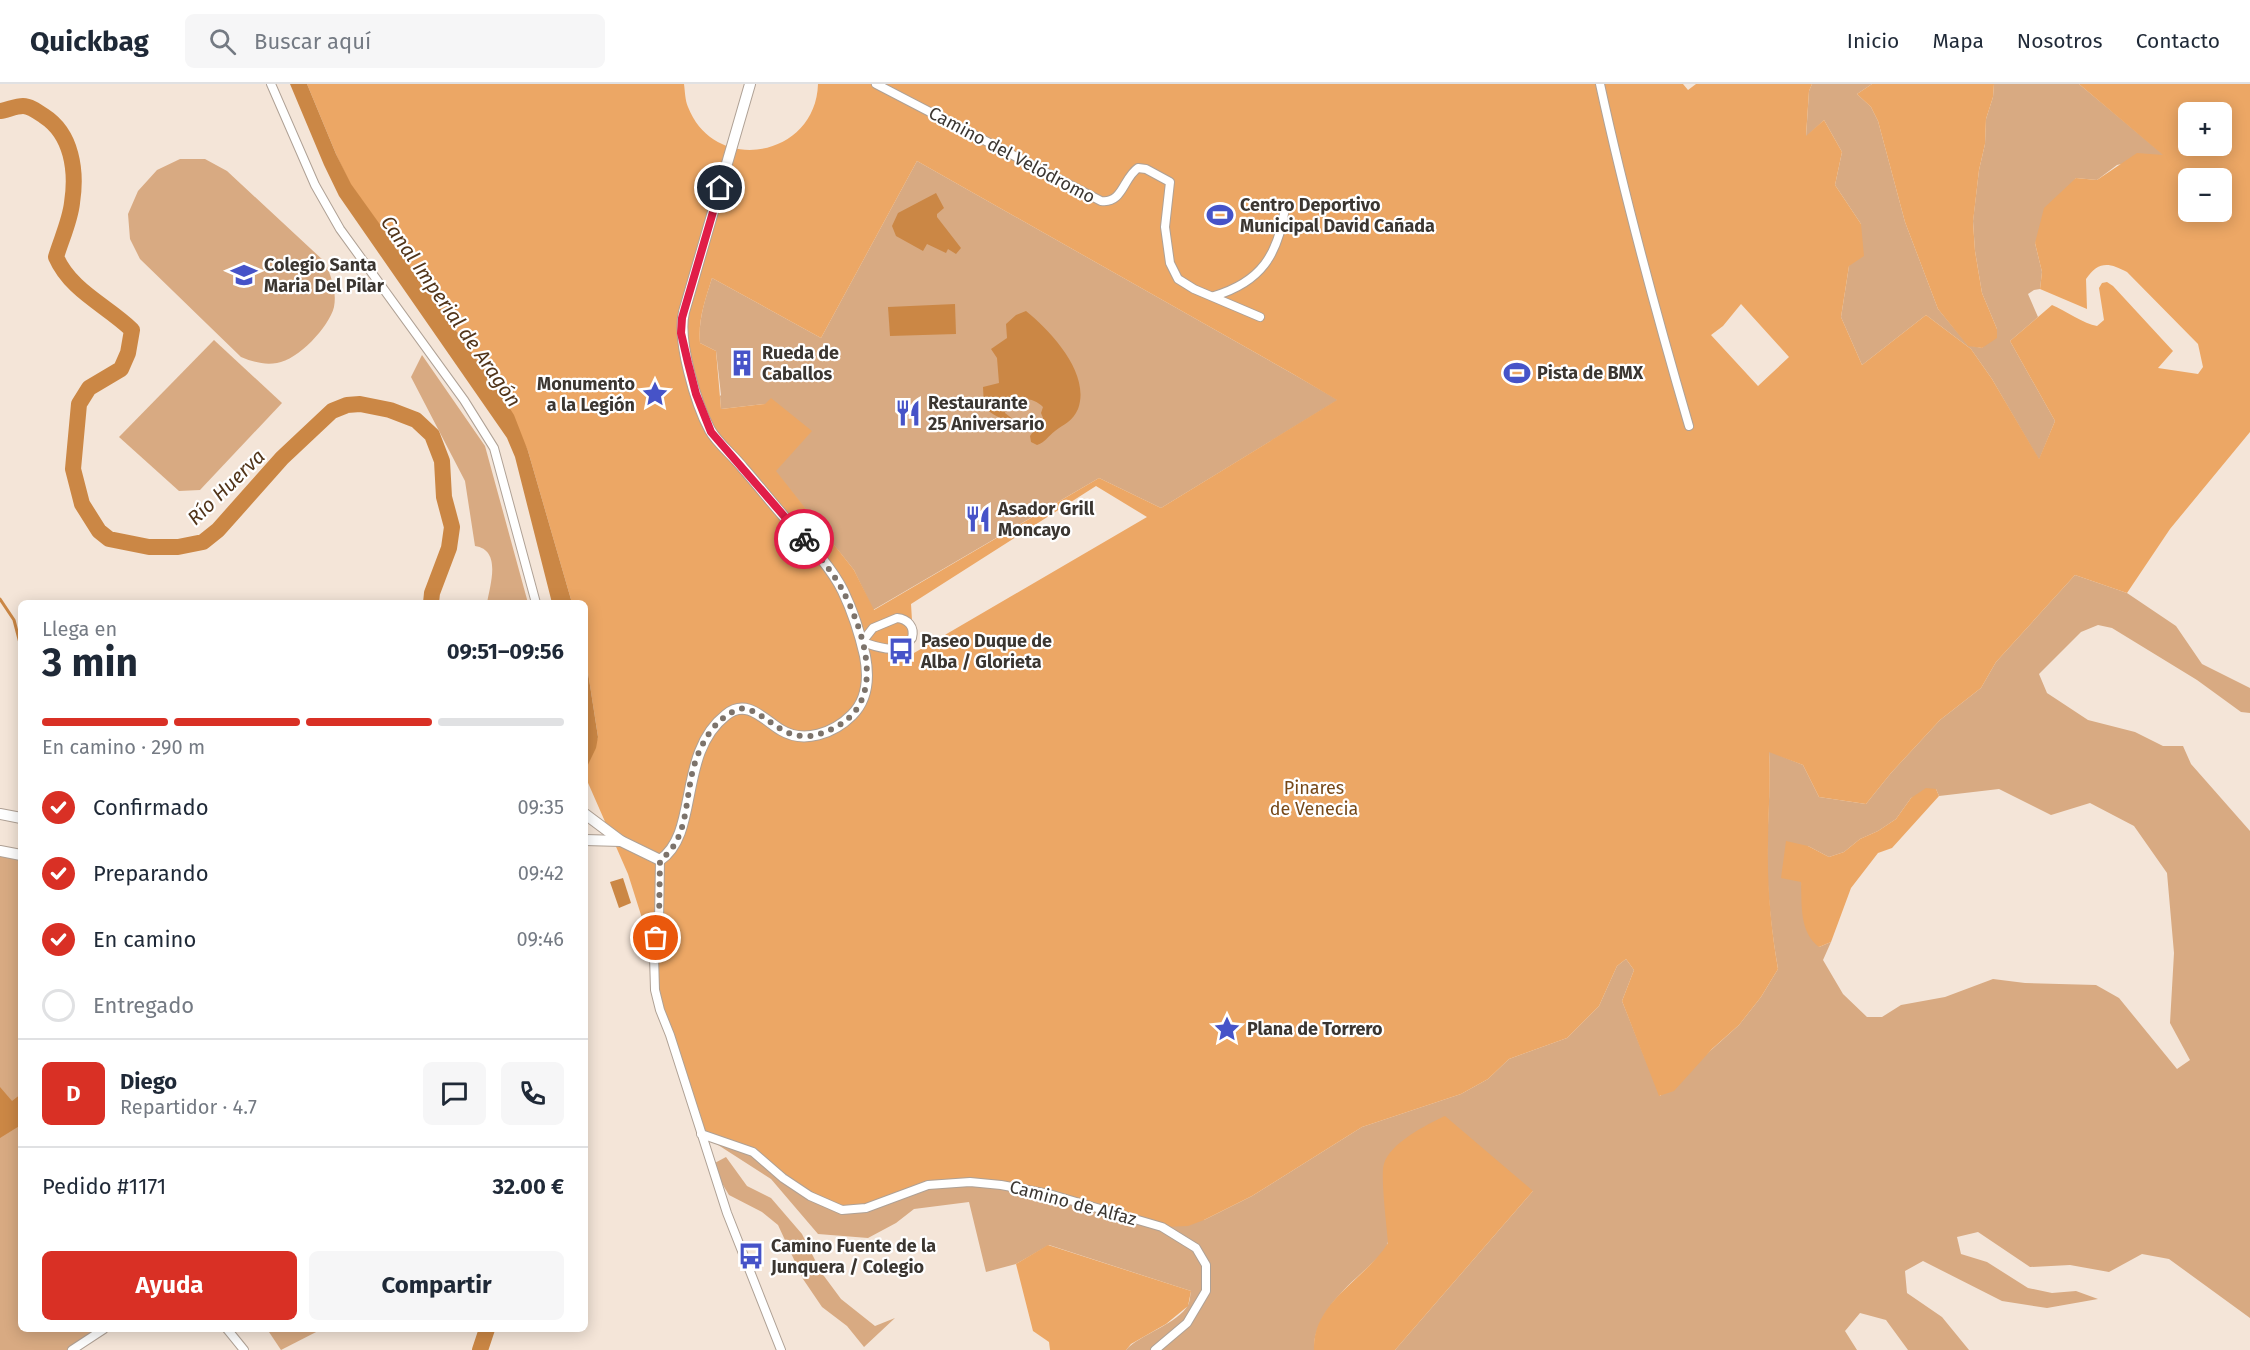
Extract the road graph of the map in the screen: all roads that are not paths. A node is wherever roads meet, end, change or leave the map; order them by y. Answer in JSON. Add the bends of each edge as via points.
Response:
{"nodes":[{"id":1,"x":272,"y":84,"type":"edge"},
{"id":2,"x":750,"y":84,"type":"edge"},
{"id":3,"x":876,"y":84,"type":"edge"},
{"id":4,"x":1600,"y":84,"type":"edge"},
{"id":5,"x":1285,"y":208,"type":"dead end"},
{"id":6,"x":1213,"y":296,"type":"junction"},
{"id":7,"x":1260,"y":317,"type":"dead end"},
{"id":8,"x":1689,"y":426,"type":"dead end"},
{"id":9,"x":535,"y":600,"type":"edge"},
{"id":10,"x":856,"y":623,"type":"junction"},
{"id":11,"x":873,"y":628,"type":"junction"},
{"id":12,"x":862,"y":642,"type":"junction"},
{"id":13,"x":0,"y":814,"type":"edge"},
{"id":14,"x":588,"y":816,"type":"edge"},
{"id":15,"x":18,"y":817,"type":"edge"},
{"id":16,"x":588,"y":840,"type":"edge"},
{"id":17,"x":621,"y":841,"type":"junction"},
{"id":18,"x":0,"y":851,"type":"edge"},
{"id":19,"x":18,"y":854,"type":"edge"},
{"id":20,"x":660,"y":860,"type":"junction"},
{"id":21,"x":701,"y":1134,"type":"junction"},
{"id":22,"x":99,"y":1332,"type":"edge"},
{"id":23,"x":229,"y":1332,"type":"edge"},
{"id":24,"x":72,"y":1350,"type":"edge"},
{"id":25,"x":244,"y":1350,"type":"edge"},
{"id":26,"x":781,"y":1350,"type":"edge"},
{"id":27,"x":1155,"y":1350,"type":"edge"}],
"edges":[{"from":1,"to":9,"type":"street","via":[[315,185],[340,229],[489,440],[500,467]]},
{"from":2,"to":10,"type":"street","via":[[684,312],[682,337],[696,394],[711,432],[820,558],[842,589]]},
{"from":3,"to":6,"type":"street","name":"Camino del Velódromo","via":[[1101,201],[1118,196],[1138,168],[1170,182],[1165,227],[1170,263],[1178,279]]},
{"from":4,"to":8,"type":"street","via":[[1664,344]]},
{"from":5,"to":6,"type":"street","via":[[1281,234],[1268,262],[1249,280]]},
{"from":6,"to":7,"type":"street"},
{"from":10,"to":11,"type":"street"},
{"from":10,"to":12,"type":"street"},
{"from":11,"to":12,"type":"street"},
{"from":11,"to":12,"type":"street","via":[[900,618],[910,625],[913,636],[910,642],[894,649]]},
{"from":12,"to":20,"type":"street","via":[[867,674],[865,695],[852,715],[833,729],[810,736],[792,735],[744,708],[718,722],[694,766],[680,834],[672,850]]},
{"from":13,"to":15,"type":"street"},
{"from":14,"to":17,"type":"street"},
{"from":16,"to":17,"type":"street"},
{"from":17,"to":20,"type":"street"},
{"from":18,"to":19,"type":"street"},
{"from":20,"to":21,"type":"street","via":[[655,990]]},
{"from":21,"to":26,"type":"street","via":[[727,1213]]},
{"from":21,"to":27,"type":"street","name":"Camino de Alfaz","via":[[753,1152],[810,1196],[842,1210],[866,1208],[928,1185],[970,1182],[1049,1194],[1162,1227],[1196,1248],[1206,1265],[1206,1291],[1187,1323]]},
{"from":22,"to":24,"type":"street"},
{"from":23,"to":25,"type":"street"}]}
